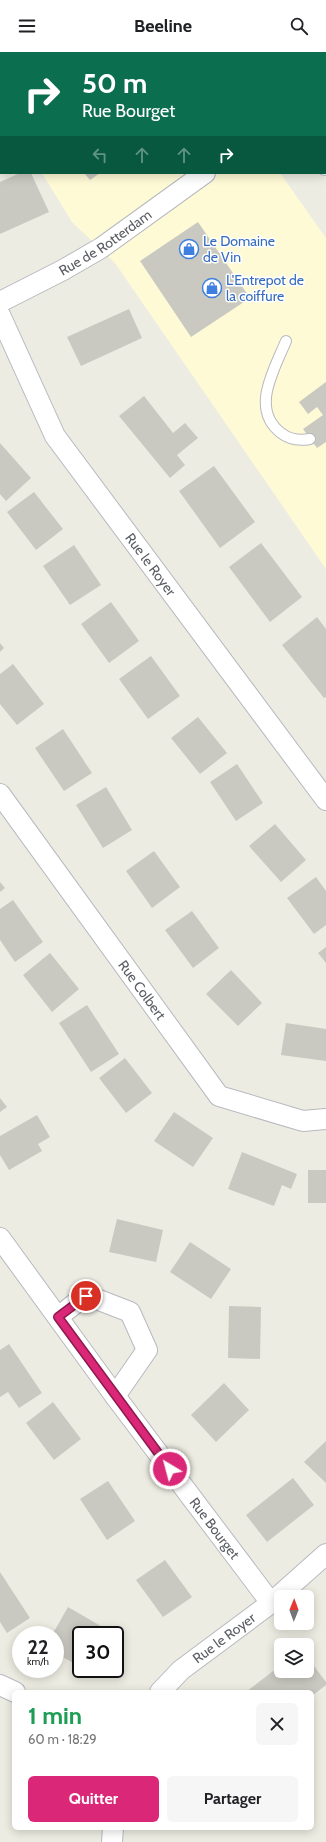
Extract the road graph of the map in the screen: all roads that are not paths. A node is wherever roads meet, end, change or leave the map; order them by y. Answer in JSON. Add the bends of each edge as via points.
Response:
{"nodes":[{"id":1,"x":204,"y":174,"type":"edge"},
{"id":2,"x":0,"y":302,"type":"edge"},
{"id":3,"x":0,"y":315,"type":"edge"},
{"id":4,"x":286,"y":341,"type":"dead end"},
{"id":5,"x":310,"y":439,"type":"dead end"},
{"id":6,"x":0,"y":794,"type":"edge"},
{"id":7,"x":326,"y":800,"type":"edge"},
{"id":8,"x":326,"y":1119,"type":"edge"},
{"id":9,"x":0,"y":1238,"type":"edge"},
{"id":10,"x":58,"y":1317,"type":"junction"},
{"id":11,"x":115,"y":1396,"type":"junction"},
{"id":12,"x":326,"y":1554,"type":"edge"},
{"id":13,"x":271,"y":1603,"type":"junction"},
{"id":14,"x":0,"y":1685,"type":"edge"},
{"id":15,"x":162,"y":1690,"type":"edge"},
{"id":16,"x":12,"y":1691,"type":"edge"},
{"id":17,"x":113,"y":1830,"type":"edge"},
{"id":18,"x":112,"y":1842,"type":"edge"}],
"edges":[{"from":1,"to":2,"type":"street","name":"Rue de Rotterdam","via":[[100,248]]},
{"from":3,"to":7,"type":"street","name":"Rue le Royer","via":[[55,436]]},
{"from":4,"to":5,"type":"lane","via":[[268,386],[265,407],[271,423],[284,435],[298,440]]},
{"from":6,"to":8,"type":"street","name":"Rue Colbert","via":[[219,1096],[304,1121]]},
{"from":9,"to":10,"type":"street","name":"Rue Bourget"},
{"from":10,"to":11,"type":"street","name":"Rue Bourget"},
{"from":10,"to":11,"type":"street","via":[[86,1296],[130,1312],[147,1350]]},
{"from":11,"to":13,"type":"street","name":"Rue Bourget"},
{"from":12,"to":13,"type":"street","name":"Rue le Royer"},
{"from":13,"to":15,"type":"street","name":"Rue le Royer","via":[[181,1670]]},
{"from":14,"to":16,"type":"street"},
{"from":17,"to":18,"type":"street"}]}
